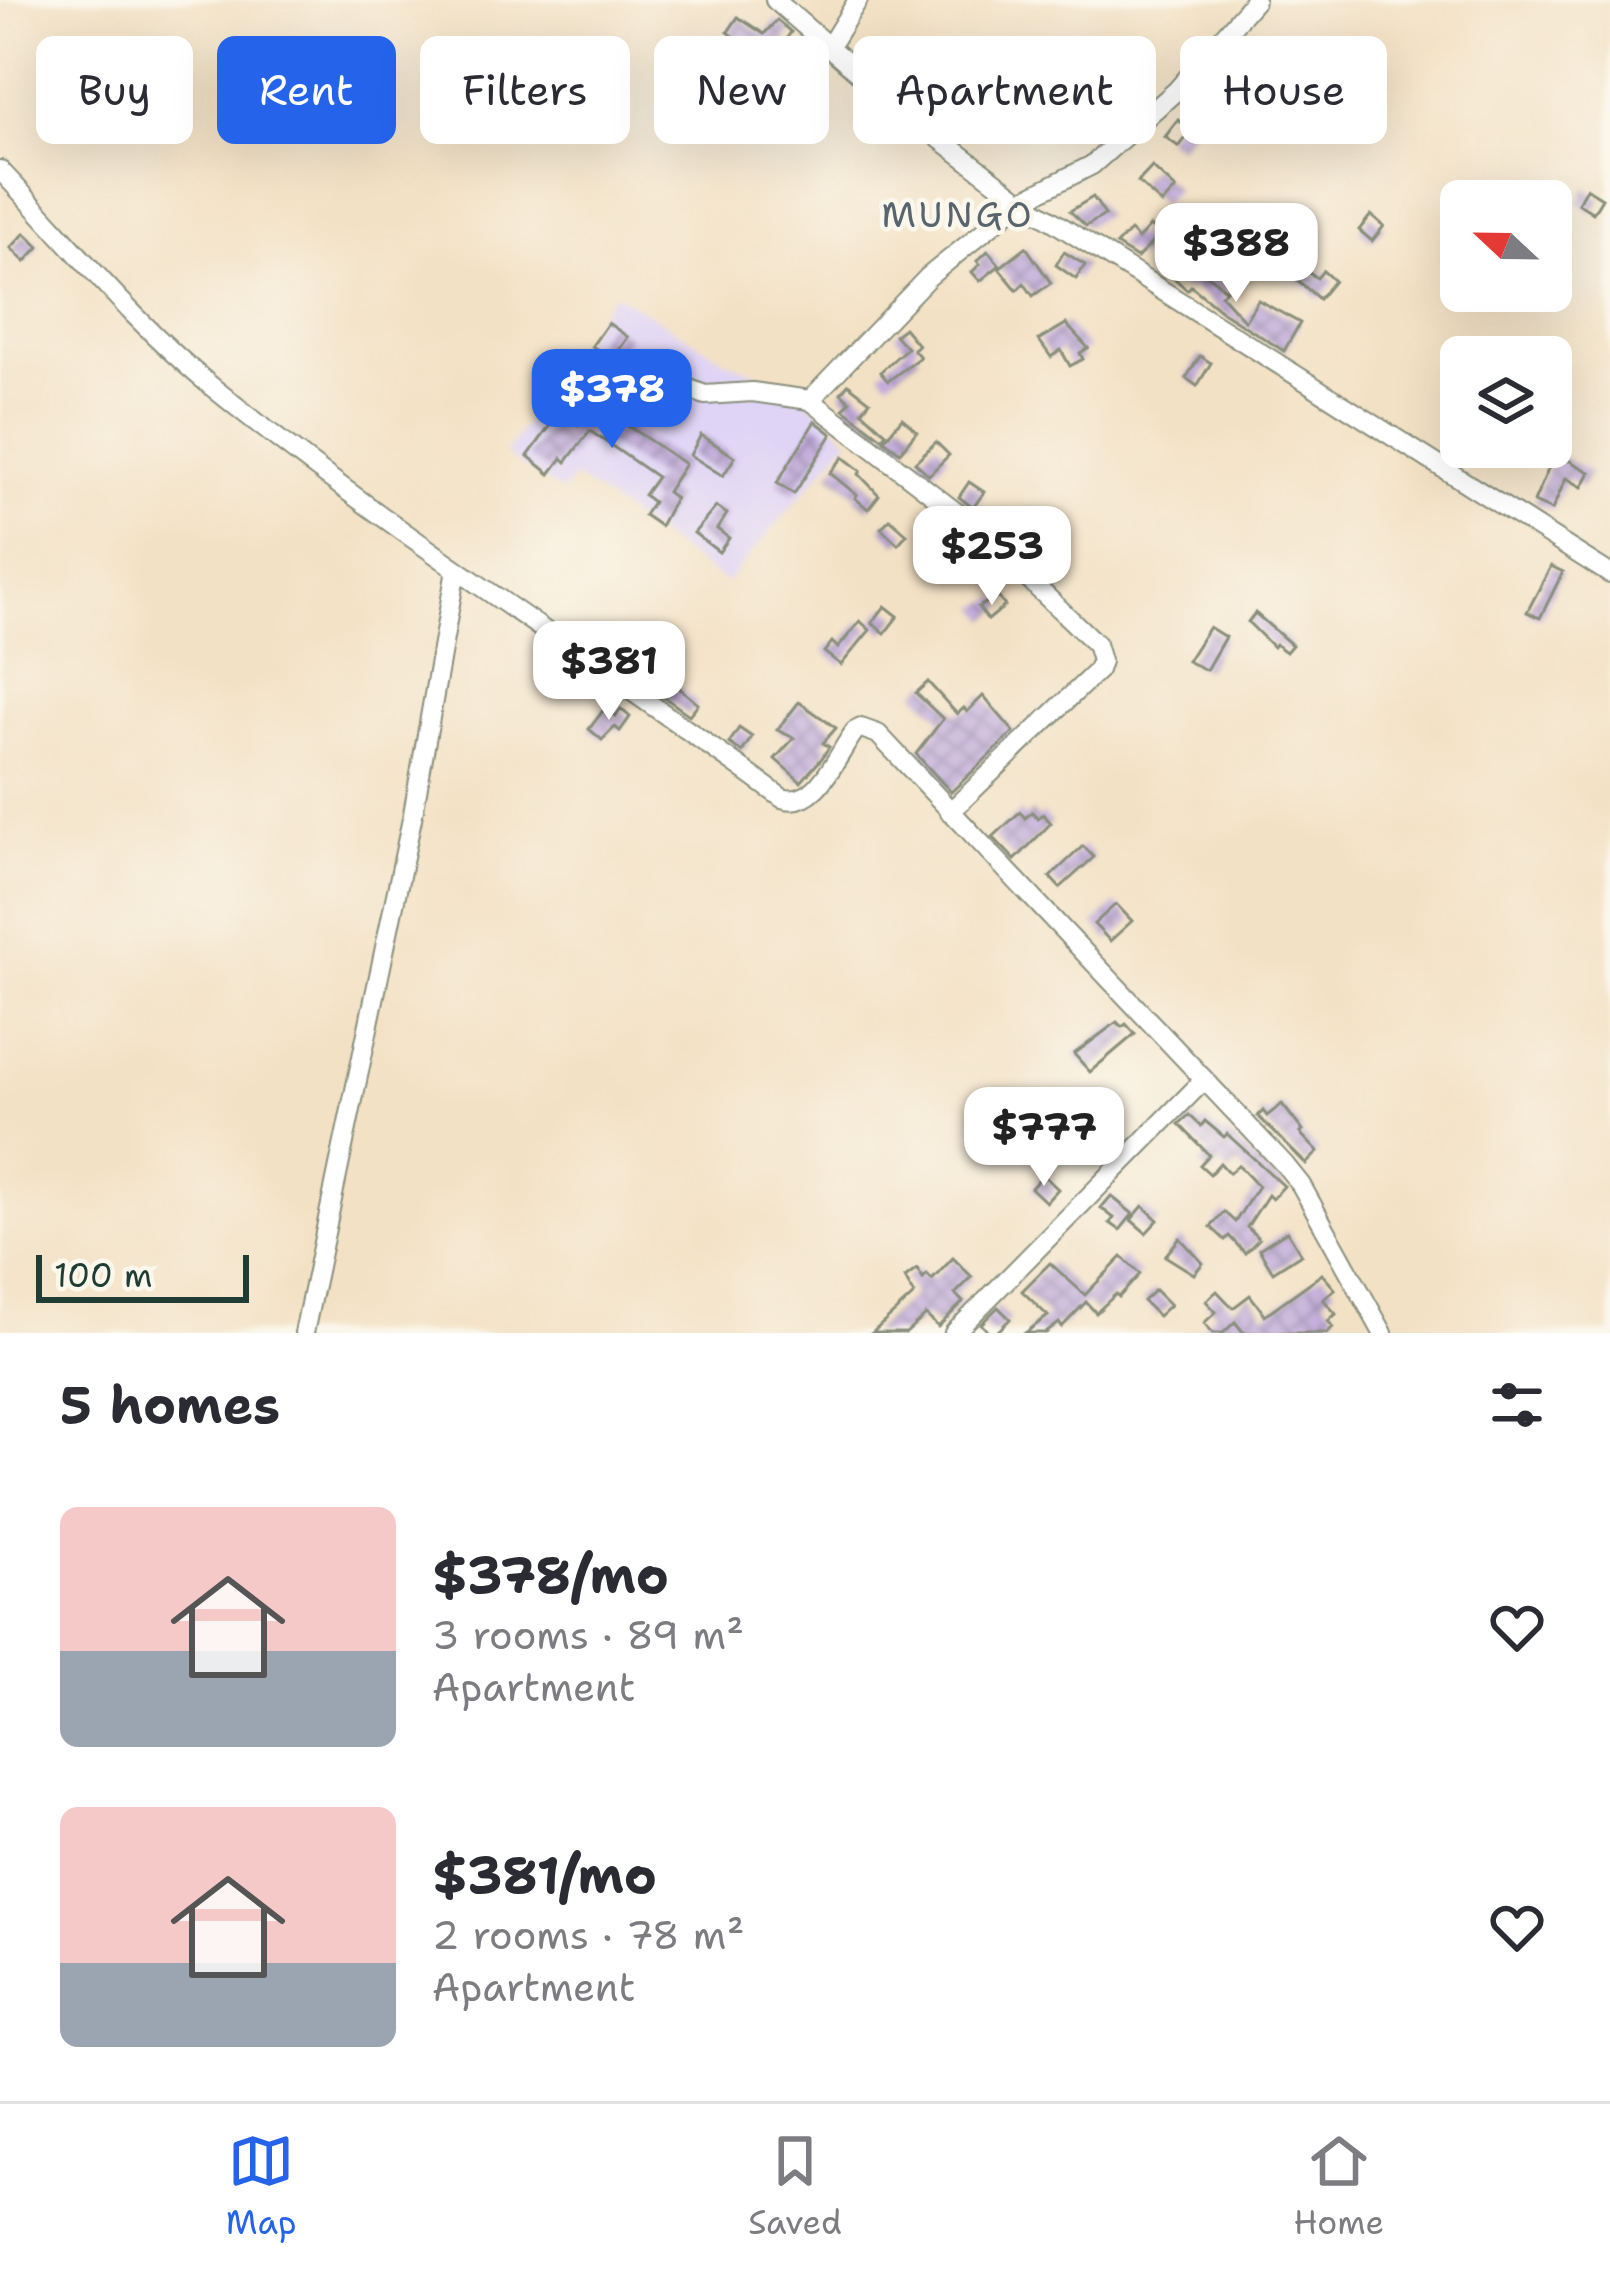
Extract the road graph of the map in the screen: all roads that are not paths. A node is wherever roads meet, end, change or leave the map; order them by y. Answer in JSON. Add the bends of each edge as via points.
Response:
{"nodes":[{"id":1,"x":775,"y":0,"type":"edge"},
{"id":2,"x":858,"y":0,"type":"edge"},
{"id":3,"x":1255,"y":0,"type":"edge"},
{"id":4,"x":816,"y":36,"type":"edge"},
{"id":5,"x":829,"y":47,"type":"joint"},
{"id":6,"x":0,"y":170,"type":"edge"},
{"id":7,"x":1021,"y":201,"type":"junction"},
{"id":8,"x":667,"y":380,"type":"dead end"},
{"id":9,"x":810,"y":400,"type":"junction"},
{"id":10,"x":456,"y":570,"type":"junction"},
{"id":11,"x":1610,"y":574,"type":"edge"},
{"id":12,"x":950,"y":812,"type":"junction"},
{"id":13,"x":1204,"y":1080,"type":"junction"},
{"id":14,"x":304,"y":1333,"type":"edge"},
{"id":15,"x":954,"y":1333,"type":"edge"},
{"id":16,"x":1383,"y":1333,"type":"edge"}],
"edges":[{"from":1,"to":4,"type":"street"},
{"from":2,"to":5,"type":"street"},
{"from":3,"to":7,"type":"street","via":[[1177,90],[1092,165]]},
{"from":5,"to":7,"type":"street"},
{"from":6,"to":10,"type":"street","via":[[117,299],[209,384]]},
{"from":7,"to":9,"type":"street","via":[[928,277]]},
{"from":7,"to":11,"type":"street"},
{"from":8,"to":9,"type":"street","via":[[705,395]]},
{"from":9,"to":12,"type":"street","via":[[970,523],[1100,653],[1098,670]]},
{"from":10,"to":12,"type":"street","via":[[782,798],[809,795],[861,728],[878,734]]},
{"from":10,"to":14,"type":"street"},
{"from":12,"to":13,"type":"street"},
{"from":13,"to":15,"type":"street"},
{"from":13,"to":16,"type":"street","via":[[1301,1185]]}]}
